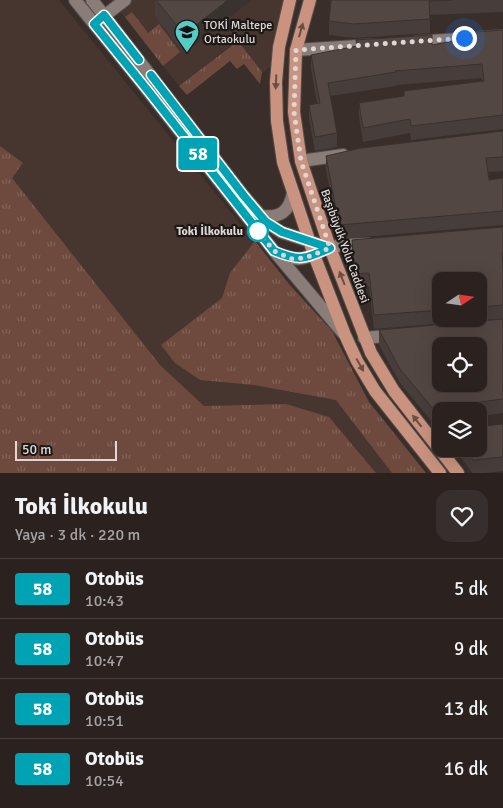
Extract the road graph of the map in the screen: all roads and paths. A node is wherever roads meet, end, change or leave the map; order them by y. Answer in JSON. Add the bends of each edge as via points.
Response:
{"nodes":[{"id":1,"x":75,"y":0,"type":"edge"},
{"id":2,"x":92,"y":0,"type":"edge"},
{"id":3,"x":125,"y":0,"type":"edge"},
{"id":4,"x":290,"y":0,"type":"edge"},
{"id":5,"x":310,"y":0,"type":"edge"},
{"id":6,"x":104,"y":15,"type":"junction"},
{"id":7,"x":94,"y":24,"type":"junction"},
{"id":8,"x":503,"y":36,"type":"edge"},
{"id":9,"x":407,"y":43,"type":"edge"},
{"id":10,"x":387,"y":44,"type":"edge"},
{"id":11,"x":296,"y":50,"type":"junction"},
{"id":12,"x":357,"y":154,"type":"edge"},
{"id":13,"x":301,"y":161,"type":"junction"},
{"id":14,"x":293,"y":193,"type":"junction"},
{"id":15,"x":262,"y":216,"type":"junction"},
{"id":16,"x":309,"y":241,"type":"junction"},
{"id":17,"x":376,"y":244,"type":"edge"},
{"id":18,"x":330,"y":248,"type":"junction"},
{"id":19,"x":274,"y":251,"type":"junction"},
{"id":20,"x":314,"y":256,"type":"junction"},
{"id":21,"x":408,"y":334,"type":"edge"},
{"id":22,"x":345,"y":335,"type":"junction"},
{"id":23,"x":364,"y":338,"type":"junction"},
{"id":24,"x":432,"y":431,"type":"edge"},
{"id":25,"x":449,"y":457,"type":"edge"},
{"id":26,"x":440,"y":473,"type":"edge"},
{"id":27,"x":458,"y":473,"type":"edge"}],
"edges":[{"from":1,"to":7,"type":"street"},
{"from":2,"to":6,"type":"street"},
{"from":3,"to":6,"type":"street"},
{"from":4,"to":14,"type":"main road","one_way":true,"via":[[279,47],[276,82],[283,162]]},
{"from":11,"to":5,"type":"main road","name":"Başıbüyük Yolu Caddesi","one_way":true},
{"from":6,"to":7,"type":"street"},
{"from":6,"to":15,"type":"street"},
{"from":7,"to":19,"type":"street"},
{"from":8,"to":9,"type":"street"},
{"from":10,"to":11,"type":"street"},
{"from":11,"to":13,"type":"main road","name":"Başıbüyük Yolu Caddesi","via":[[294,112]]},
{"from":12,"to":13,"type":"street"},
{"from":13,"to":18,"type":"main road","name":"Başıbüyük Yolu Caddesi"},
{"from":14,"to":15,"type":"street","via":[[291,204],[284,211],[272,217]]},
{"from":14,"to":16,"type":"main road"},
{"from":15,"to":16,"type":"street","via":[[282,232]]},
{"from":16,"to":18,"type":"street"},
{"from":16,"to":20,"type":"main road"},
{"from":17,"to":18,"type":"street"},
{"from":18,"to":20,"type":"street"},
{"from":23,"to":18,"type":"main road","name":"Başıbüyük Yolu Caddesi","one_way":true},
{"from":19,"to":20,"type":"street","via":[[292,259]]},
{"from":19,"to":22,"type":"street"},
{"from":20,"to":22,"type":"main road"},
{"from":21,"to":23,"type":"street"},
{"from":22,"to":26,"type":"main road","one_way":true,"via":[[375,391]]},
{"from":24,"to":23,"type":"main road","name":"Başıbüyük Yolu Caddesi","one_way":true,"via":[[394,391]]},
{"from":25,"to":27,"type":"main road","name":"Başıbüyük Yolu Caddesi"}]}
